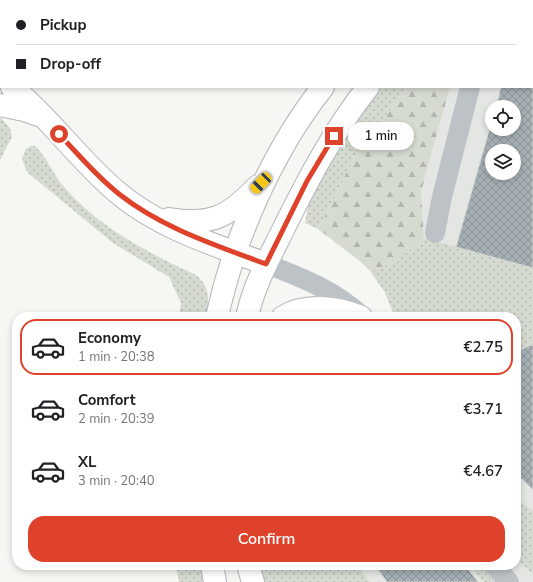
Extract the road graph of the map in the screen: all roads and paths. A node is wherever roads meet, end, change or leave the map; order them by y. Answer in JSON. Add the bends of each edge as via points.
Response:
{"nodes":[{"id":1,"x":13,"y":88,"type":"edge"},
{"id":2,"x":322,"y":88,"type":"edge"},
{"id":3,"x":367,"y":88,"type":"edge"},
{"id":4,"x":470,"y":88,"type":"edge"},
{"id":5,"x":0,"y":105,"type":"edge"},
{"id":6,"x":46,"y":120,"type":"junction"},
{"id":7,"x":269,"y":174,"type":"junction"},
{"id":8,"x":150,"y":215,"type":"junction"},
{"id":9,"x":435,"y":233,"type":"dead end"},
{"id":10,"x":236,"y":253,"type":"junction"},
{"id":11,"x":266,"y":264,"type":"junction"},
{"id":12,"x":218,"y":312,"type":"edge"},
{"id":13,"x":248,"y":312,"type":"edge"},
{"id":14,"x":294,"y":312,"type":"edge"},
{"id":15,"x":338,"y":312,"type":"edge"},
{"id":16,"x":356,"y":312,"type":"edge"},
{"id":17,"x":213,"y":570,"type":"edge"},
{"id":18,"x":249,"y":570,"type":"edge"},
{"id":19,"x":498,"y":570,"type":"edge"},
{"id":20,"x":215,"y":582,"type":"edge"},
{"id":21,"x":253,"y":582,"type":"edge"},
{"id":22,"x":509,"y":582,"type":"edge"}],
"edges":[{"from":1,"to":6,"type":"main road"},
{"from":2,"to":7,"type":"main road"},
{"from":3,"to":11,"type":"main road","via":[[339,126],[310,175]]},
{"from":4,"to":9,"type":"street"},
{"from":5,"to":6,"type":"main road","via":[[24,110]]},
{"from":6,"to":8,"type":"main road","via":[[104,181]]},
{"from":7,"to":8,"type":"main road","via":[[239,205],[211,220],[188,222]]},
{"from":7,"to":10,"type":"main road"},
{"from":8,"to":10,"type":"main road"},
{"from":10,"to":11,"type":"main road"},
{"from":10,"to":12,"type":"main road"},
{"from":11,"to":13,"type":"main road","via":[[255,288]]},
{"from":11,"to":16,"type":"street","via":[[322,288]]},
{"from":14,"to":15,"type":"main road","via":[[319,308]]},
{"from":17,"to":20,"type":"main road"},
{"from":18,"to":21,"type":"main road"},
{"from":19,"to":22,"type":"street"}]}
